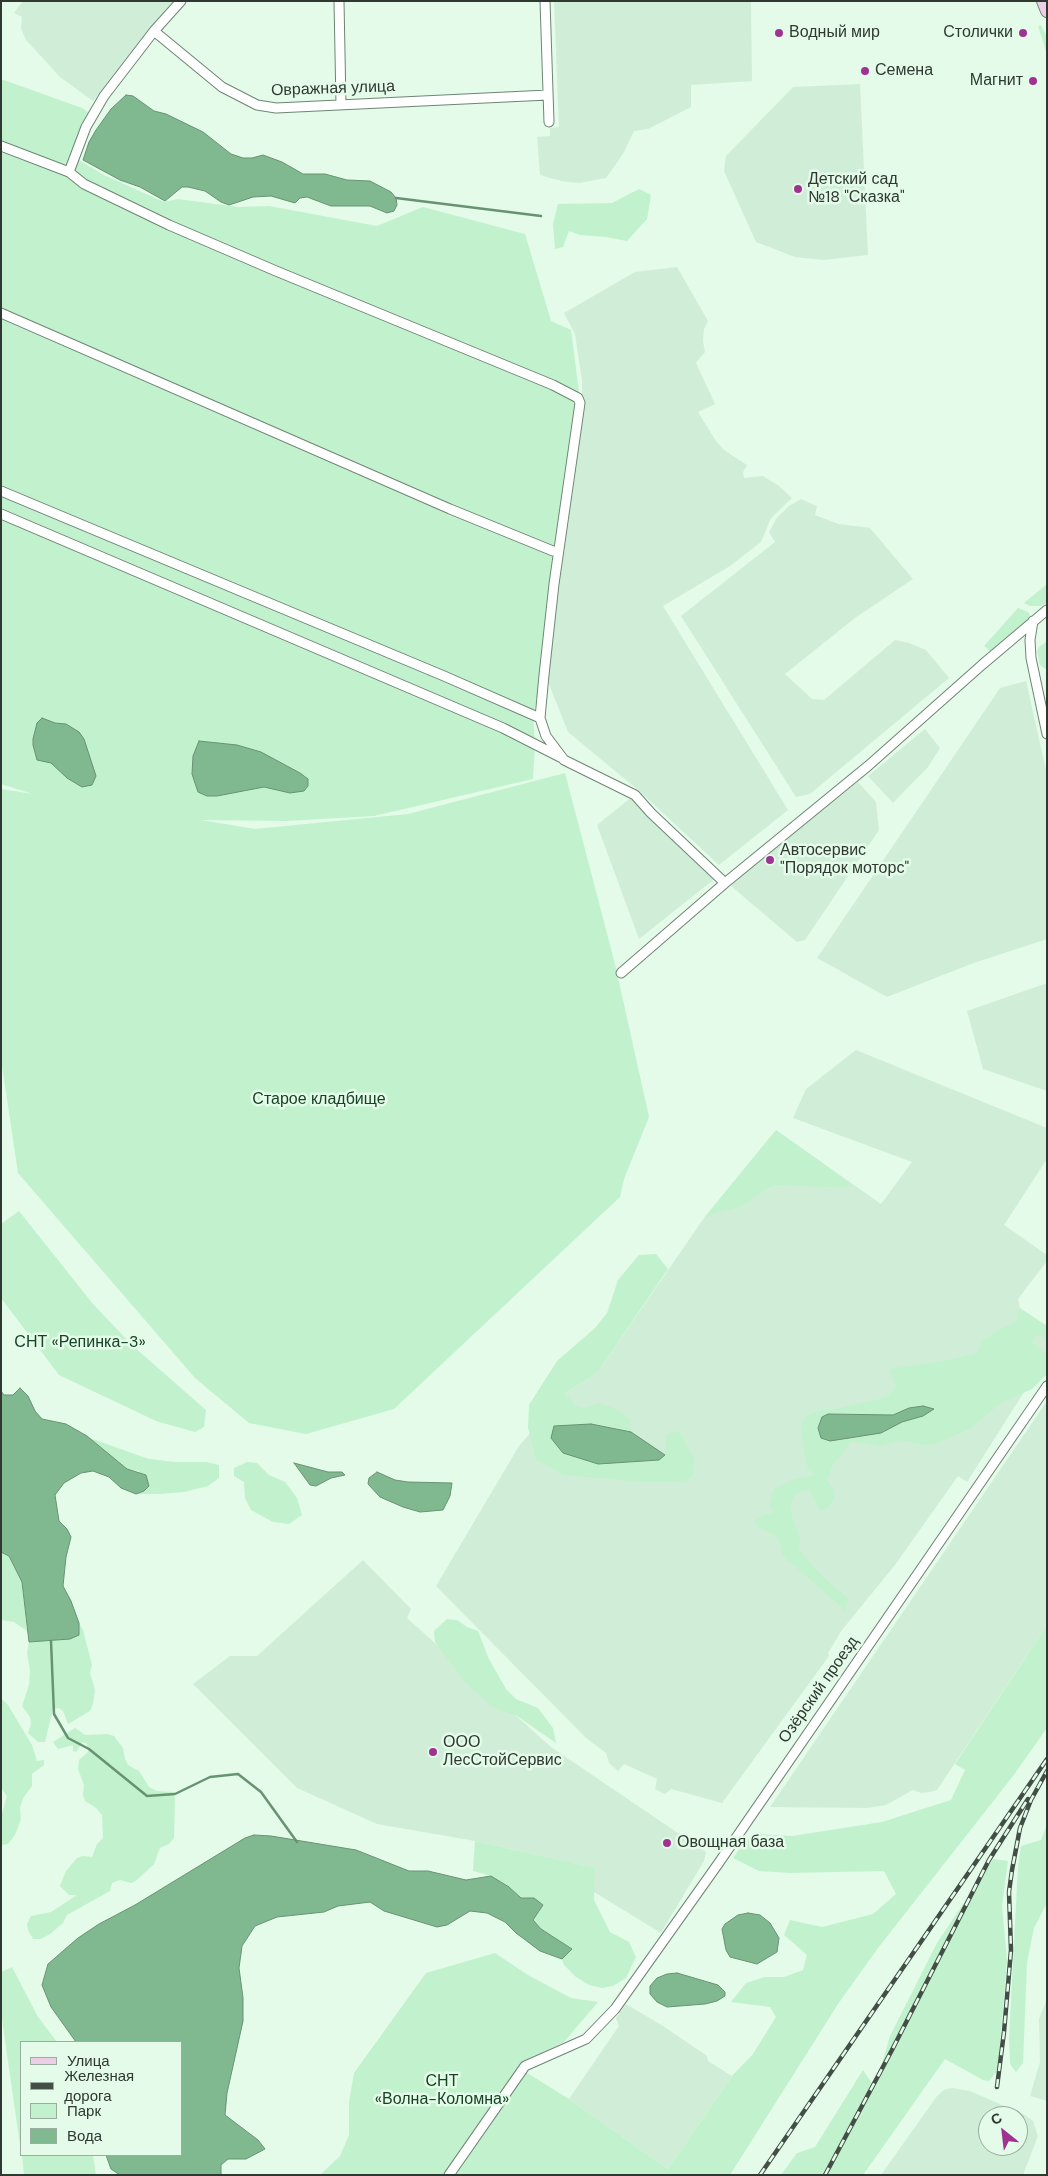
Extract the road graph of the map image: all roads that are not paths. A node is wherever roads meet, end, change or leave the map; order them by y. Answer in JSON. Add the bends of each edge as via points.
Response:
{"nodes":[{"id":1,"x":181,"y":1,"type":"edge"},
{"id":2,"x":339,"y":1,"type":"edge"},
{"id":3,"x":545,"y":1,"type":"edge"},
{"id":4,"x":1043,"y":1,"type":"edge"},
{"id":5,"x":1047,"y":11,"type":"edge"},
{"id":6,"x":154,"y":32,"type":"junction"},
{"id":7,"x":548,"y":95,"type":"junction"},
{"id":8,"x":341,"y":105,"type":"junction"},
{"id":9,"x":549,"y":122,"type":"dead end"},
{"id":10,"x":1,"y":146,"type":"edge"},
{"id":11,"x":69,"y":172,"type":"junction"},
{"id":12,"x":1,"y":313,"type":"edge"},
{"id":13,"x":1,"y":491,"type":"edge"},
{"id":14,"x":1,"y":514,"type":"edge"},
{"id":15,"x":553,"y":552,"type":"dead end"},
{"id":16,"x":1047,"y":610,"type":"edge"},
{"id":17,"x":1033,"y":621,"type":"junction"},
{"id":18,"x":540,"y":718,"type":"junction"},
{"id":19,"x":1047,"y":734,"type":"edge"},
{"id":20,"x":564,"y":760,"type":"junction"},
{"id":21,"x":725,"y":883,"type":"junction"},
{"id":22,"x":621,"y":974,"type":"dead end"},
{"id":23,"x":1047,"y":1386,"type":"edge"},
{"id":24,"x":449,"y":2175,"type":"edge"}],
"edges":[{"from":1,"to":6,"type":"street"},
{"from":2,"to":8,"type":"street"},
{"from":3,"to":7,"type":"street"},
{"from":4,"to":5,"type":"main road"},
{"from":6,"to":8,"type":"street","name":"Овражная улица","via":[[222,87],[257,106]]},
{"from":6,"to":11,"type":"street","via":[[104,96],[86,127]]},
{"from":7,"to":8,"type":"street","name":"Овражная улица"},
{"from":7,"to":9,"type":"street"},
{"from":10,"to":11,"type":"street"},
{"from":11,"to":18,"type":"street","via":[[84,184],[169,225],[578,398]]},
{"from":12,"to":15,"type":"street"},
{"from":13,"to":18,"type":"street"},
{"from":14,"to":20,"type":"street","via":[[503,728]]},
{"from":16,"to":17,"type":"street"},
{"from":17,"to":19,"type":"street","via":[[1031,658]]},
{"from":17,"to":21,"type":"street","via":[[868,766]]},
{"from":18,"to":20,"type":"street","via":[[546,736]]},
{"from":20,"to":21,"type":"street","via":[[636,795]]},
{"from":21,"to":22,"type":"street"},
{"from":23,"to":24,"type":"street","name":"Озёрский проезд","via":[[615,2009],[586,2039],[525,2066]]}]}
